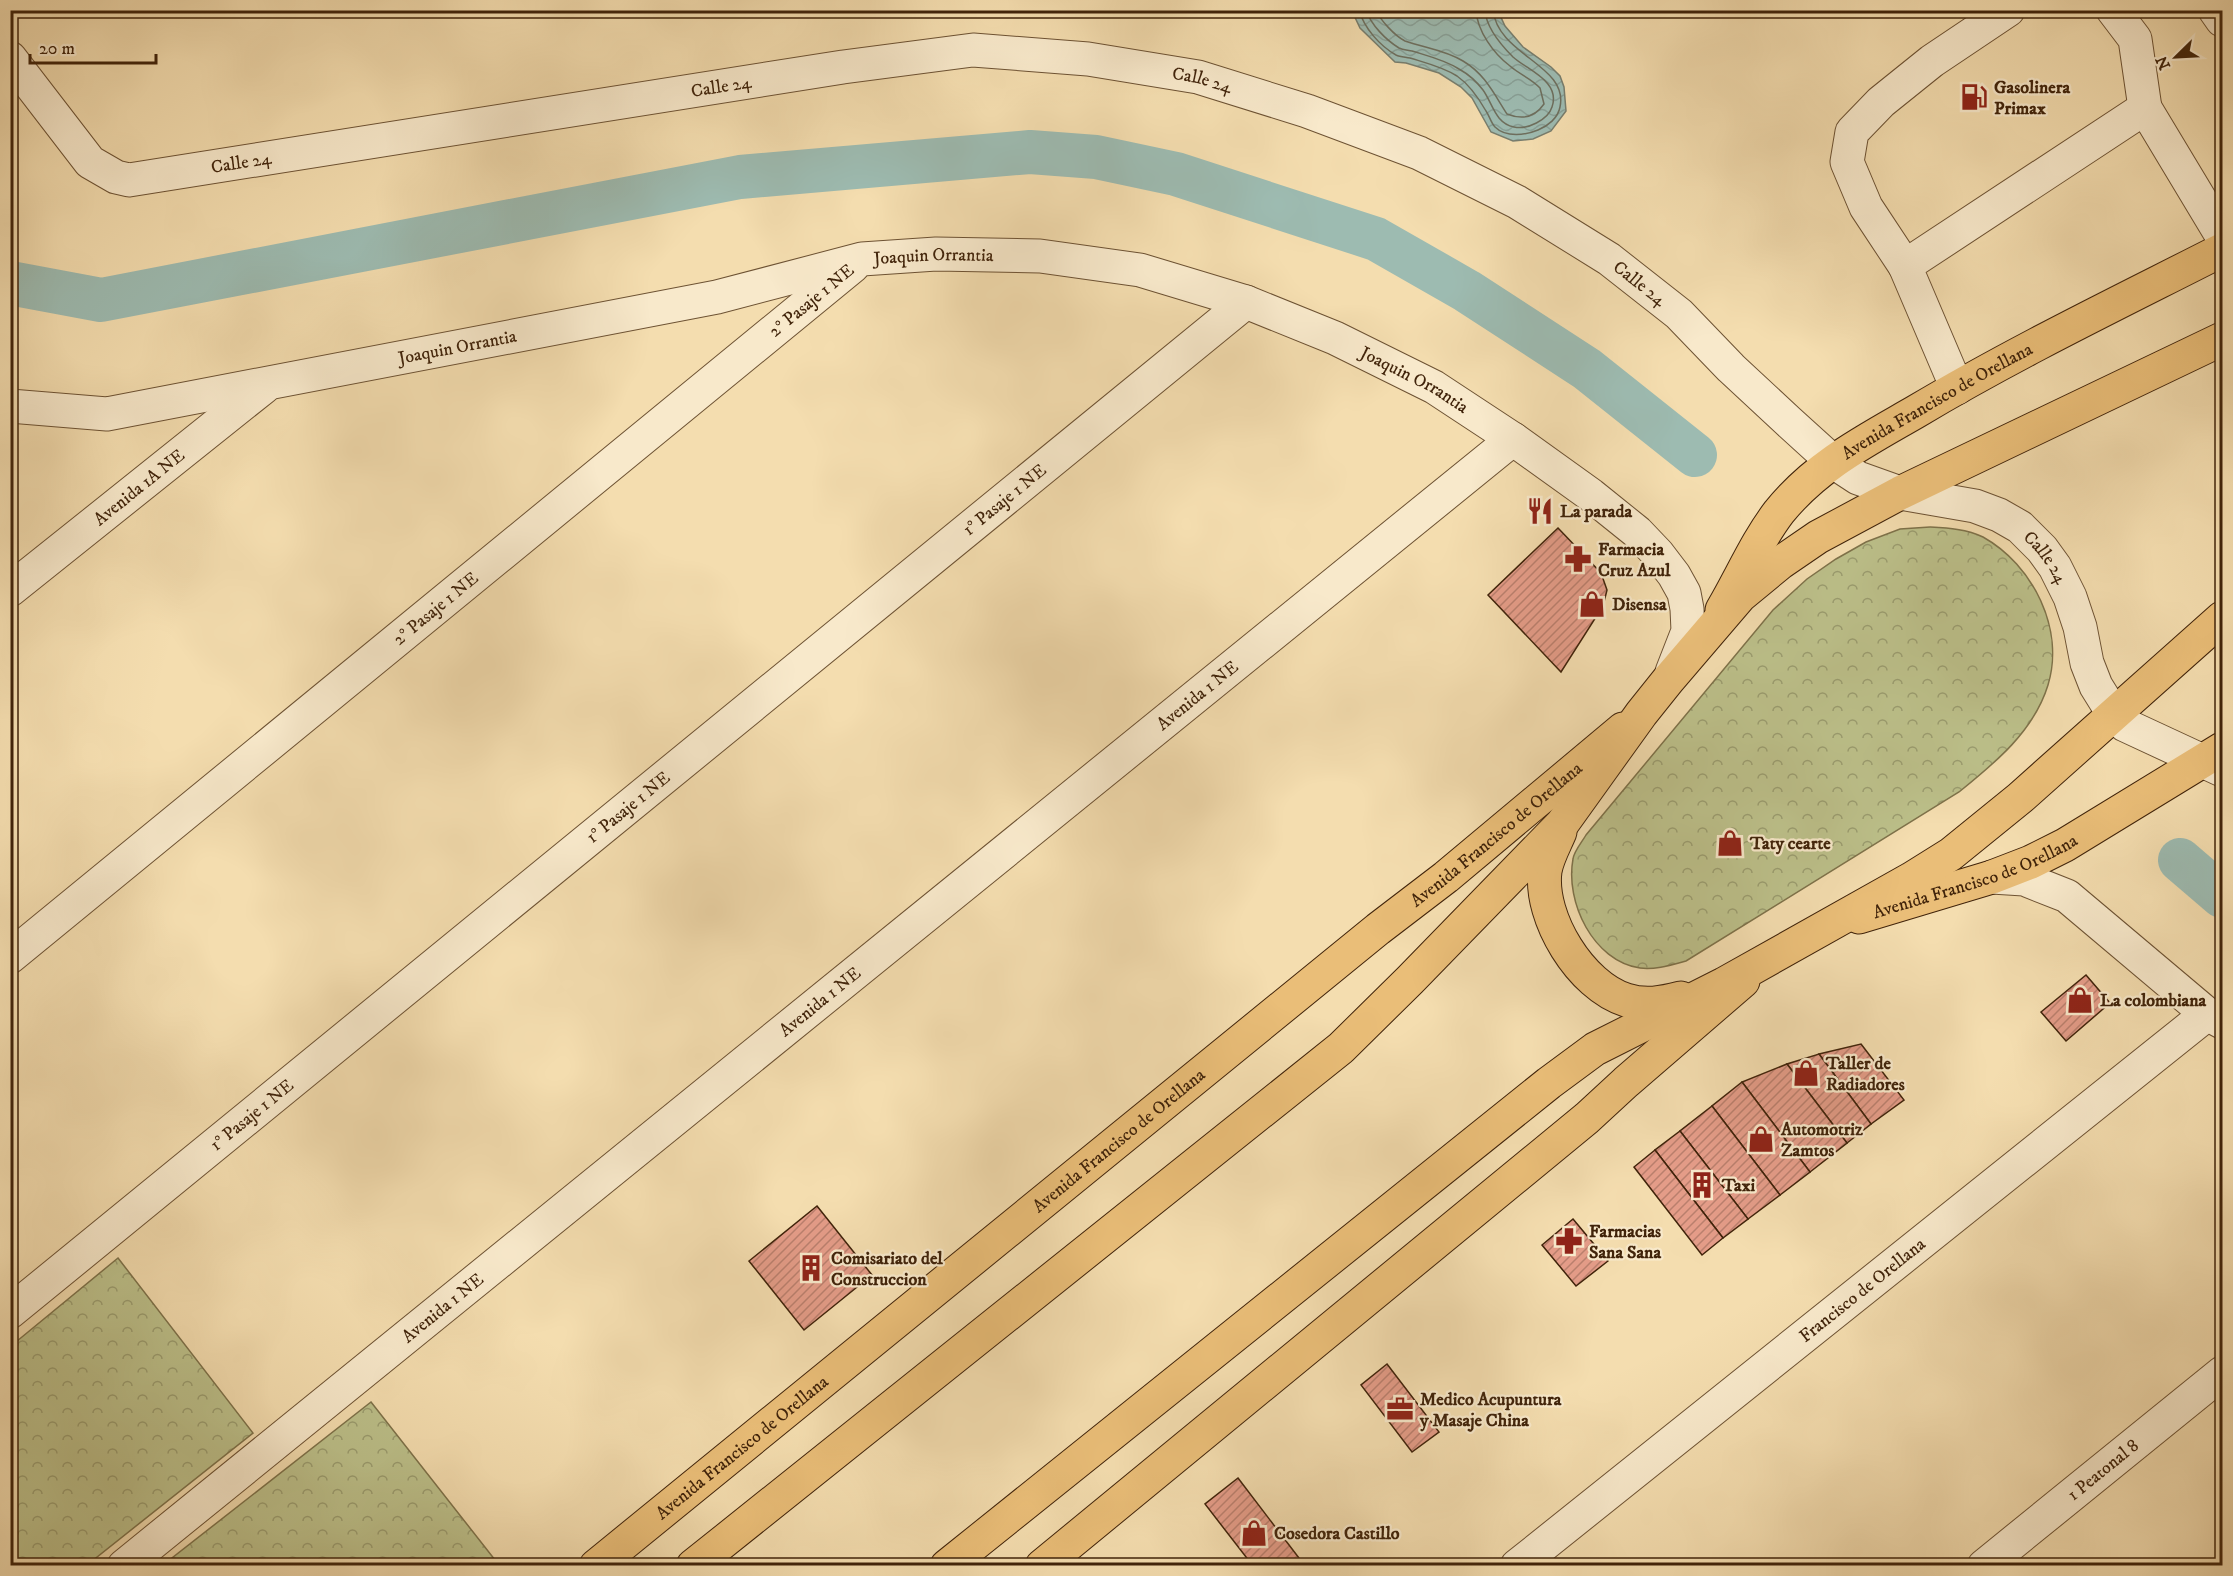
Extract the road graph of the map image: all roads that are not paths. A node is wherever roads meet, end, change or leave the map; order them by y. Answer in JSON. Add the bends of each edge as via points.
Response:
{"nodes":[{"id":1,"x":2008,"y":10,"type":"edge"},
{"id":2,"x":2113,"y":10,"type":"edge"},
{"id":3,"x":2215,"y":10,"type":"edge"},
{"id":4,"x":2223,"y":20,"type":"edge"},
{"id":5,"x":10,"y":58,"type":"edge"},
{"id":6,"x":2145,"y":108,"type":"junction"},
{"id":7,"x":2223,"y":236,"type":"edge"},
{"id":8,"x":2223,"y":250,"type":"edge"},
{"id":9,"x":862,"y":259,"type":"junction"},
{"id":10,"x":1905,"y":266,"type":"junction"},
{"id":11,"x":1246,"y":302,"type":"junction"},
{"id":12,"x":2223,"y":339,"type":"edge"},
{"id":13,"x":267,"y":384,"type":"junction"},
{"id":14,"x":1957,"y":388,"type":"junction"},
{"id":15,"x":10,"y":406,"type":"edge"},
{"id":16,"x":1513,"y":439,"type":"junction"},
{"id":17,"x":1832,"y":460,"type":"junction"},
{"id":18,"x":1900,"y":493,"type":"junction"},
{"id":19,"x":10,"y":590,"type":"edge"},
{"id":20,"x":2223,"y":618,"type":"edge"},
{"id":21,"x":1714,"y":625,"type":"junction"},
{"id":22,"x":1669,"y":679,"type":"junction"},
{"id":23,"x":1641,"y":714,"type":"junction"},
{"id":24,"x":2114,"y":715,"type":"junction"},
{"id":25,"x":2216,"y":760,"type":"edge"},
{"id":26,"x":1563,"y":824,"type":"junction"},
{"id":27,"x":1992,"y":877,"type":"junction"},
{"id":28,"x":1812,"y":935,"type":"junction"},
{"id":29,"x":10,"y":957,"type":"edge"},
{"id":30,"x":1765,"y":962,"type":"junction"},
{"id":31,"x":1724,"y":984,"type":"junction"},
{"id":32,"x":2215,"y":1018,"type":"edge"},
{"id":33,"x":10,"y":1312,"type":"edge"},
{"id":34,"x":2223,"y":1373,"type":"edge"},
{"id":35,"x":124,"y":1566,"type":"edge"},
{"id":36,"x":596,"y":1566,"type":"edge"},
{"id":37,"x":693,"y":1566,"type":"edge"},
{"id":38,"x":947,"y":1566,"type":"edge"},
{"id":39,"x":1042,"y":1566,"type":"edge"},
{"id":40,"x":1516,"y":1566,"type":"edge"},
{"id":41,"x":1984,"y":1566,"type":"edge"}],
"edges":[{"from":1,"to":10,"type":"street","via":[[1932,61],[1851,132],[1846,162],[1866,207]]},
{"from":2,"to":6,"type":"street","via":[[2135,39]]},
{"from":3,"to":4,"type":"street"},
{"from":5,"to":17,"type":"street","name":"Calle 24","via":[[90,162],[129,180],[973,50],[1088,58],[1198,76],[1419,153],[1518,202],[1609,259],[1679,314],[1731,368]]},
{"from":6,"to":7,"type":"street"},
{"from":6,"to":10,"type":"street"},
{"from":8,"to":14,"type":"main road","name":"Avenida Francisco de Orellana"},
{"from":9,"to":11,"type":"street","name":"Joaquin Orrantia","via":[[1040,256],[1140,270]]},
{"from":9,"to":13,"type":"street","name":"Joaquin Orrantia","via":[[717,297]]},
{"from":9,"to":29,"type":"street","name":"2° Pasaje 1 NE"},
{"from":10,"to":14,"type":"street"},
{"from":11,"to":16,"type":"street","name":"Joaquin Orrantia","via":[[1335,338],[1434,387]]},
{"from":11,"to":33,"type":"street","name":"1° Pasaje 1 NE"},
{"from":12,"to":18,"type":"main road","name":"Avenida Francisco de Orellana"},
{"from":13,"to":15,"type":"street","name":"Joaquin Orrantia","via":[[107,414]]},
{"from":13,"to":19,"type":"street","name":"Avenida 1A NE"},
{"from":14,"to":17,"type":"main road","name":"Avenida Francisco de Orellana"},
{"from":16,"to":22,"type":"street","name":"Joaquin Orrantia","via":[[1637,532],[1674,574],[1684,593],[1688,631]]},
{"from":16,"to":35,"type":"street","name":"Avenida 1 NE"},
{"from":17,"to":18,"type":"street","name":"Calle 24","via":[[1858,478]]},
{"from":17,"to":21,"type":"main road","name":"Avenida Francisco de Orellana","via":[[1779,513]]},
{"from":18,"to":21,"type":"main road","name":"Avenida Francisco de Orellana","via":[[1818,537],[1780,563],[1740,596]]},
{"from":18,"to":24,"type":"street","name":"Calle 24","via":[[1975,506],[1999,515],[2020,527],[2042,549],[2070,597],[2087,663]]},
{"from":20,"to":24,"type":"main road","name":"Avenida Francisco de Orellana"},
{"from":21,"to":22,"type":"main road","name":"Avenida Francisco de Orellana"},
{"from":22,"to":23,"type":"main road","name":"Avenida Francisco de Orellana"},
{"from":23,"to":26,"type":"main road","name":"Avenida Francisco de Orellana"},
{"from":23,"to":36,"type":"main road","name":"Avenida Francisco de Orellana","via":[[1446,877],[1341,958]]},
{"from":24,"to":25,"type":"street","via":[[2125,725]]},
{"from":24,"to":28,"type":"main road","name":"Avenida Francisco de Orellana","via":[[1951,854]]},
{"from":25,"to":27,"type":"main road","name":"Avenida Francisco de Orellana","via":[[2064,845]]},
{"from":26,"to":31,"type":"main road","via":[[1545,870],[1545,895],[1564,946],[1580,967],[1607,991],[1626,1000],[1653,1005]]},
{"from":26,"to":37,"type":"main road","name":"Avenida Francisco de Orellana","via":[[1341,1048]]},
{"from":27,"to":28,"type":"main road","name":"Avenida Francisco de Orellana","via":[[1871,912]]},
{"from":27,"to":32,"type":"street","via":[[2024,879],[2067,896]]},
{"from":28,"to":30,"type":"main road","name":"Avenida Francisco de Orellana"},
{"from":30,"to":31,"type":"main road","name":"Avenida Francisco de Orellana"},
{"from":30,"to":39,"type":"main road","name":"Avenida Francisco de Orellana","via":[[1587,1118]]},
{"from":31,"to":38,"type":"main road","name":"Avenida Francisco de Orellana","via":[[1595,1049],[1549,1083]]},
{"from":32,"to":40,"type":"street","name":"Francisco de Orellana"},
{"from":34,"to":41,"type":"street","name":"1 Peatonal 8"}]}
